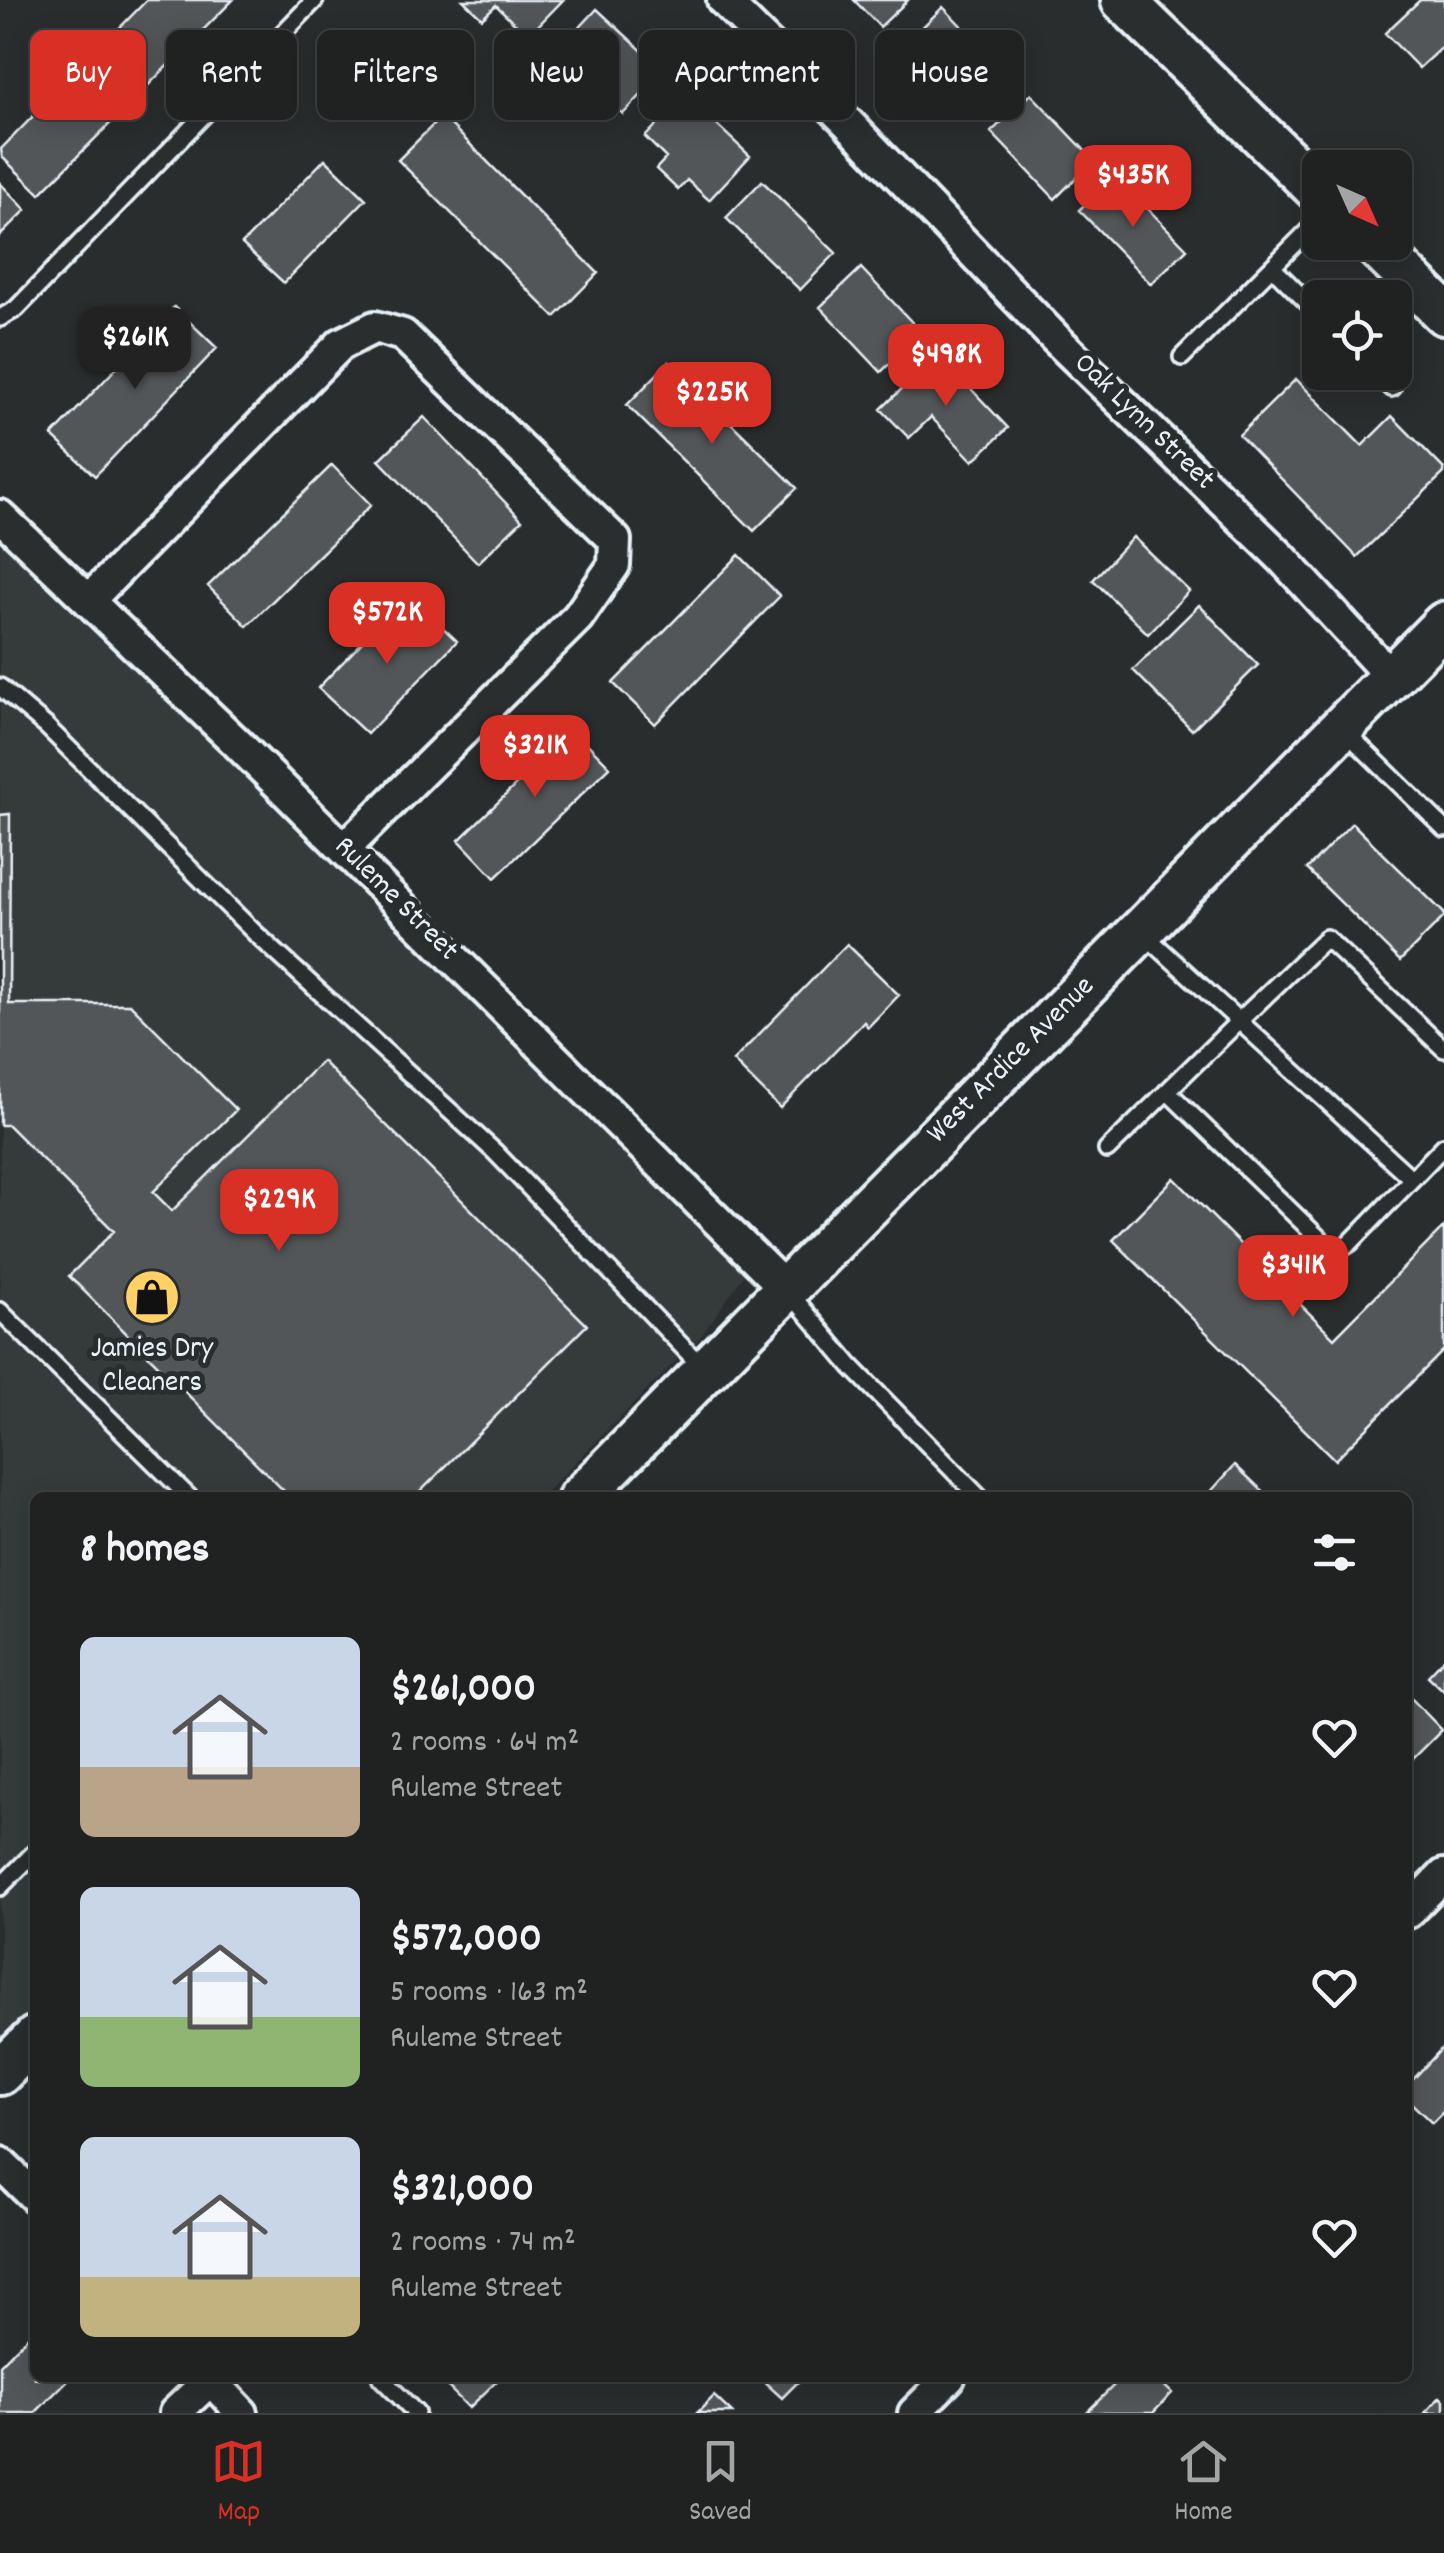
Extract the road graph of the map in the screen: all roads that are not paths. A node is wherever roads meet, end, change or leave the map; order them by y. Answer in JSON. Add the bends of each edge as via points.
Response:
{"nodes":[{"id":1,"x":315,"y":0,"type":"edge"},
{"id":2,"x":723,"y":0,"type":"edge"},
{"id":3,"x":1123,"y":0,"type":"edge"},
{"id":4,"x":1302,"y":174,"type":"edge"},
{"id":5,"x":1302,"y":237,"type":"edge"},
{"id":6,"x":1390,"y":260,"type":"edge"},
{"id":7,"x":1272,"y":267,"type":"junction"},
{"id":8,"x":1302,"y":297,"type":"edge"},
{"id":9,"x":1444,"y":313,"type":"edge"},
{"id":10,"x":0,"y":318,"type":"edge"},
{"id":11,"x":1182,"y":357,"type":"dead end"},
{"id":12,"x":0,"y":516,"type":"edge"},
{"id":13,"x":90,"y":599,"type":"junction"},
{"id":14,"x":1444,"y":624,"type":"edge"},
{"id":15,"x":1392,"y":678,"type":"junction"},
{"id":16,"x":0,"y":687,"type":"edge"},
{"id":17,"x":1342,"y":728,"type":"junction"},
{"id":18,"x":1444,"y":828,"type":"edge"},
{"id":19,"x":344,"y":849,"type":"junction"},
{"id":20,"x":1141,"y":931,"type":"junction"},
{"id":21,"x":1239,"y":1020,"type":"junction"},
{"id":22,"x":1444,"y":1049,"type":"edge"},
{"id":23,"x":1167,"y":1091,"type":"junction"},
{"id":24,"x":1444,"y":1146,"type":"edge"},
{"id":25,"x":1107,"y":1150,"type":"dead end"},
{"id":26,"x":1412,"y":1180,"type":"junction"},
{"id":27,"x":786,"y":1289,"type":"junction"},
{"id":28,"x":0,"y":1311,"type":"edge"},
{"id":29,"x":706,"y":1370,"type":"junction"},
{"id":30,"x":184,"y":1492,"type":"edge"},
{"id":31,"x":586,"y":1492,"type":"edge"},
{"id":32,"x":974,"y":1492,"type":"edge"},
{"id":33,"x":30,"y":1857,"type":"edge"},
{"id":34,"x":1444,"y":1874,"type":"edge"},
{"id":35,"x":0,"y":1887,"type":"edge"},
{"id":36,"x":1412,"y":1908,"type":"edge"},
{"id":37,"x":30,"y":2043,"type":"edge"},
{"id":38,"x":0,"y":2073,"type":"edge"},
{"id":39,"x":0,"y":2163,"type":"edge"},
{"id":40,"x":30,"y":2192,"type":"edge"},
{"id":41,"x":206,"y":2382,"type":"edge"},
{"id":42,"x":214,"y":2382,"type":"edge"},
{"id":43,"x":385,"y":2382,"type":"edge"},
{"id":44,"x":945,"y":2382,"type":"edge"},
{"id":45,"x":175,"y":2413,"type":"edge"},
{"id":46,"x":242,"y":2413,"type":"edge"},
{"id":47,"x":416,"y":2413,"type":"edge"},
{"id":48,"x":914,"y":2413,"type":"edge"}],
"edges":[{"from":1,"to":10,"type":"lane","via":[[16,309]]},
{"from":2,"to":15,"type":"street","name":"Oak Lynn Street","via":[[1281,558]]},
{"from":3,"to":4,"type":"street"},
{"from":5,"to":7,"type":"lane"},
{"from":6,"to":9,"type":"street"},
{"from":7,"to":8,"type":"lane"},
{"from":7,"to":11,"type":"lane"},
{"from":12,"to":13,"type":"street","name":"Ruleme Street"},
{"from":13,"to":19,"type":"street","name":"Ruleme Street"},
{"from":13,"to":19,"type":"street","via":[[341,344],[375,327],[403,335],[615,540],[614,565],[578,617]]},
{"from":14,"to":15,"type":"street","name":"West Ardice Avenue"},
{"from":15,"to":17,"type":"street","name":"West Ardice Avenue"},
{"from":16,"to":29,"type":"lane","via":[[254,933],[495,1152]]},
{"from":17,"to":18,"type":"lane"},
{"from":17,"to":20,"type":"street","name":"West Ardice Avenue"},
{"from":19,"to":27,"type":"street","name":"Ruleme Street"},
{"from":20,"to":21,"type":"lane"},
{"from":20,"to":27,"type":"street","name":"West Ardice Avenue"},
{"from":21,"to":22,"type":"lane","via":[[1326,938]]},
{"from":21,"to":23,"type":"lane"},
{"from":21,"to":26,"type":"lane"},
{"from":23,"to":25,"type":"lane"},
{"from":23,"to":26,"type":"lane","via":[[1326,1246],[1339,1250],[1350,1243]]},
{"from":24,"to":26,"type":"lane"},
{"from":27,"to":29,"type":"street","name":"West Ardice Avenue"},
{"from":27,"to":32,"type":"lane"},
{"from":28,"to":30,"type":"lane"},
{"from":29,"to":31,"type":"street","name":"West Ardice Avenue"},
{"from":33,"to":35,"type":"lane"},
{"from":34,"to":36,"type":"street"},
{"from":37,"to":38,"type":"street"},
{"from":39,"to":40,"type":"street"},
{"from":41,"to":45,"type":"street"},
{"from":42,"to":46,"type":"street"},
{"from":43,"to":47,"type":"lane"},
{"from":44,"to":48,"type":"street"}]}
